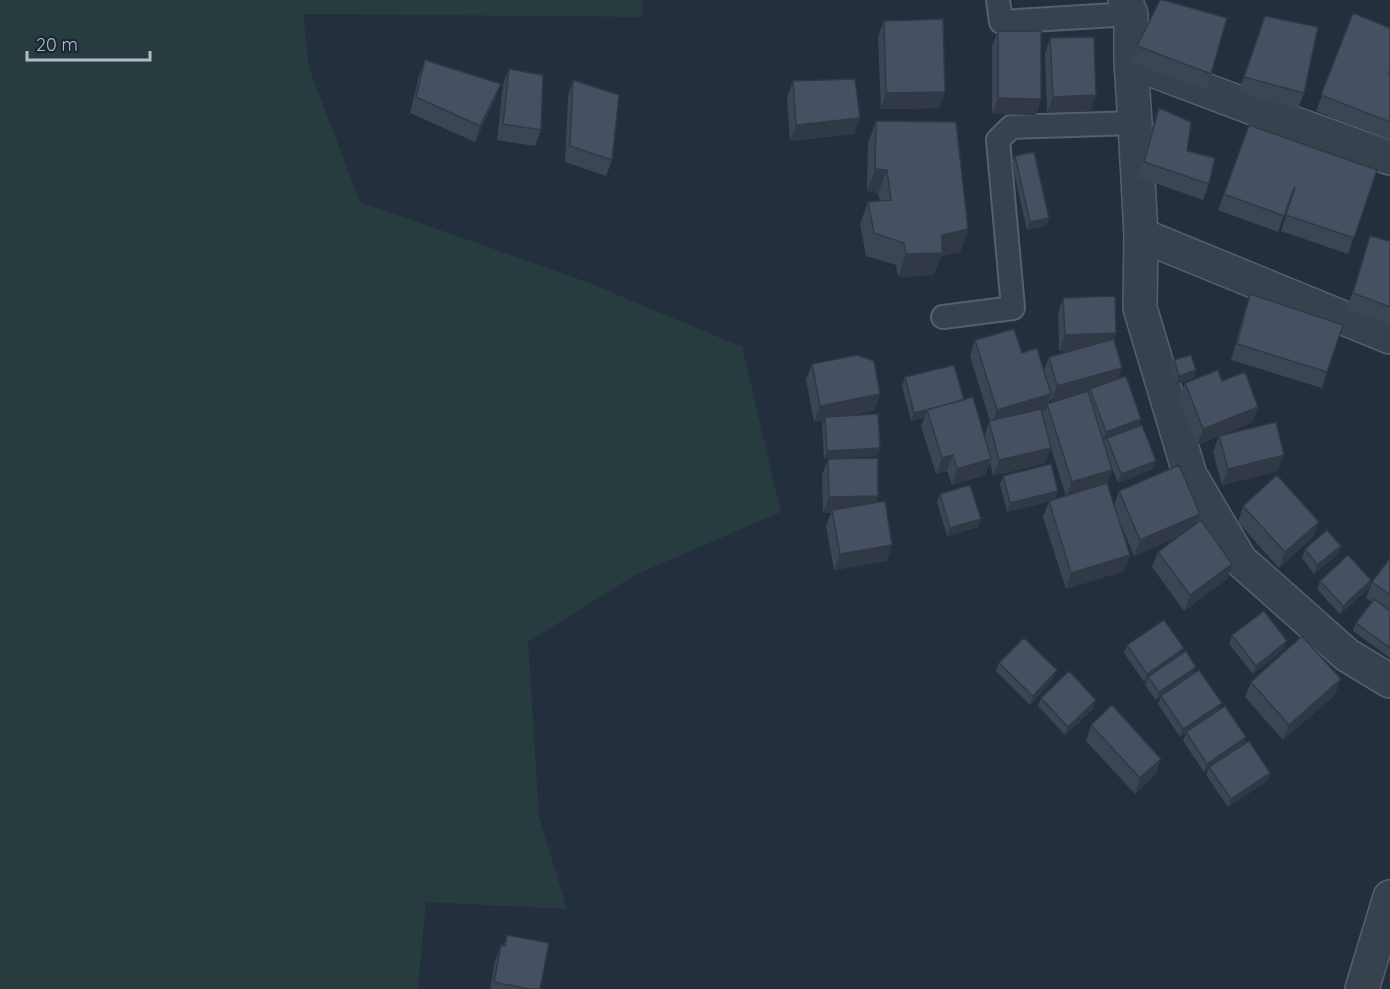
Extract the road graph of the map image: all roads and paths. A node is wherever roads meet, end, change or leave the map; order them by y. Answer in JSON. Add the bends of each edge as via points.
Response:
{"nodes":[{"id":1,"x":998,"y":0,"type":"edge"},
{"id":2,"x":1128,"y":7,"type":"edge"},
{"id":3,"x":1131,"y":62,"type":"junction"},
{"id":4,"x":1135,"y":123,"type":"junction"},
{"id":5,"x":1390,"y":158,"type":"edge"},
{"id":6,"x":1141,"y":235,"type":"junction"},
{"id":7,"x":943,"y":317,"type":"dead end"},
{"id":8,"x":1390,"y":337,"type":"edge"},
{"id":9,"x":1390,"y":681,"type":"edge"},
{"id":10,"x":1390,"y":897,"type":"edge"},
{"id":11,"x":1362,"y":989,"type":"edge"}],
"edges":[{"from":1,"to":2,"type":"lane","via":[[1001,22]]},
{"from":2,"to":3,"type":"street"},
{"from":3,"to":4,"type":"street"},
{"from":3,"to":5,"type":"street"},
{"from":4,"to":6,"type":"street"},
{"from":4,"to":7,"type":"lane","via":[[1011,127],[998,140],[1013,308]]},
{"from":6,"to":8,"type":"street"},
{"from":6,"to":9,"type":"street","via":[[1140,308],[1190,475],[1240,560],[1347,655]]},
{"from":10,"to":11,"type":"street"}]}
